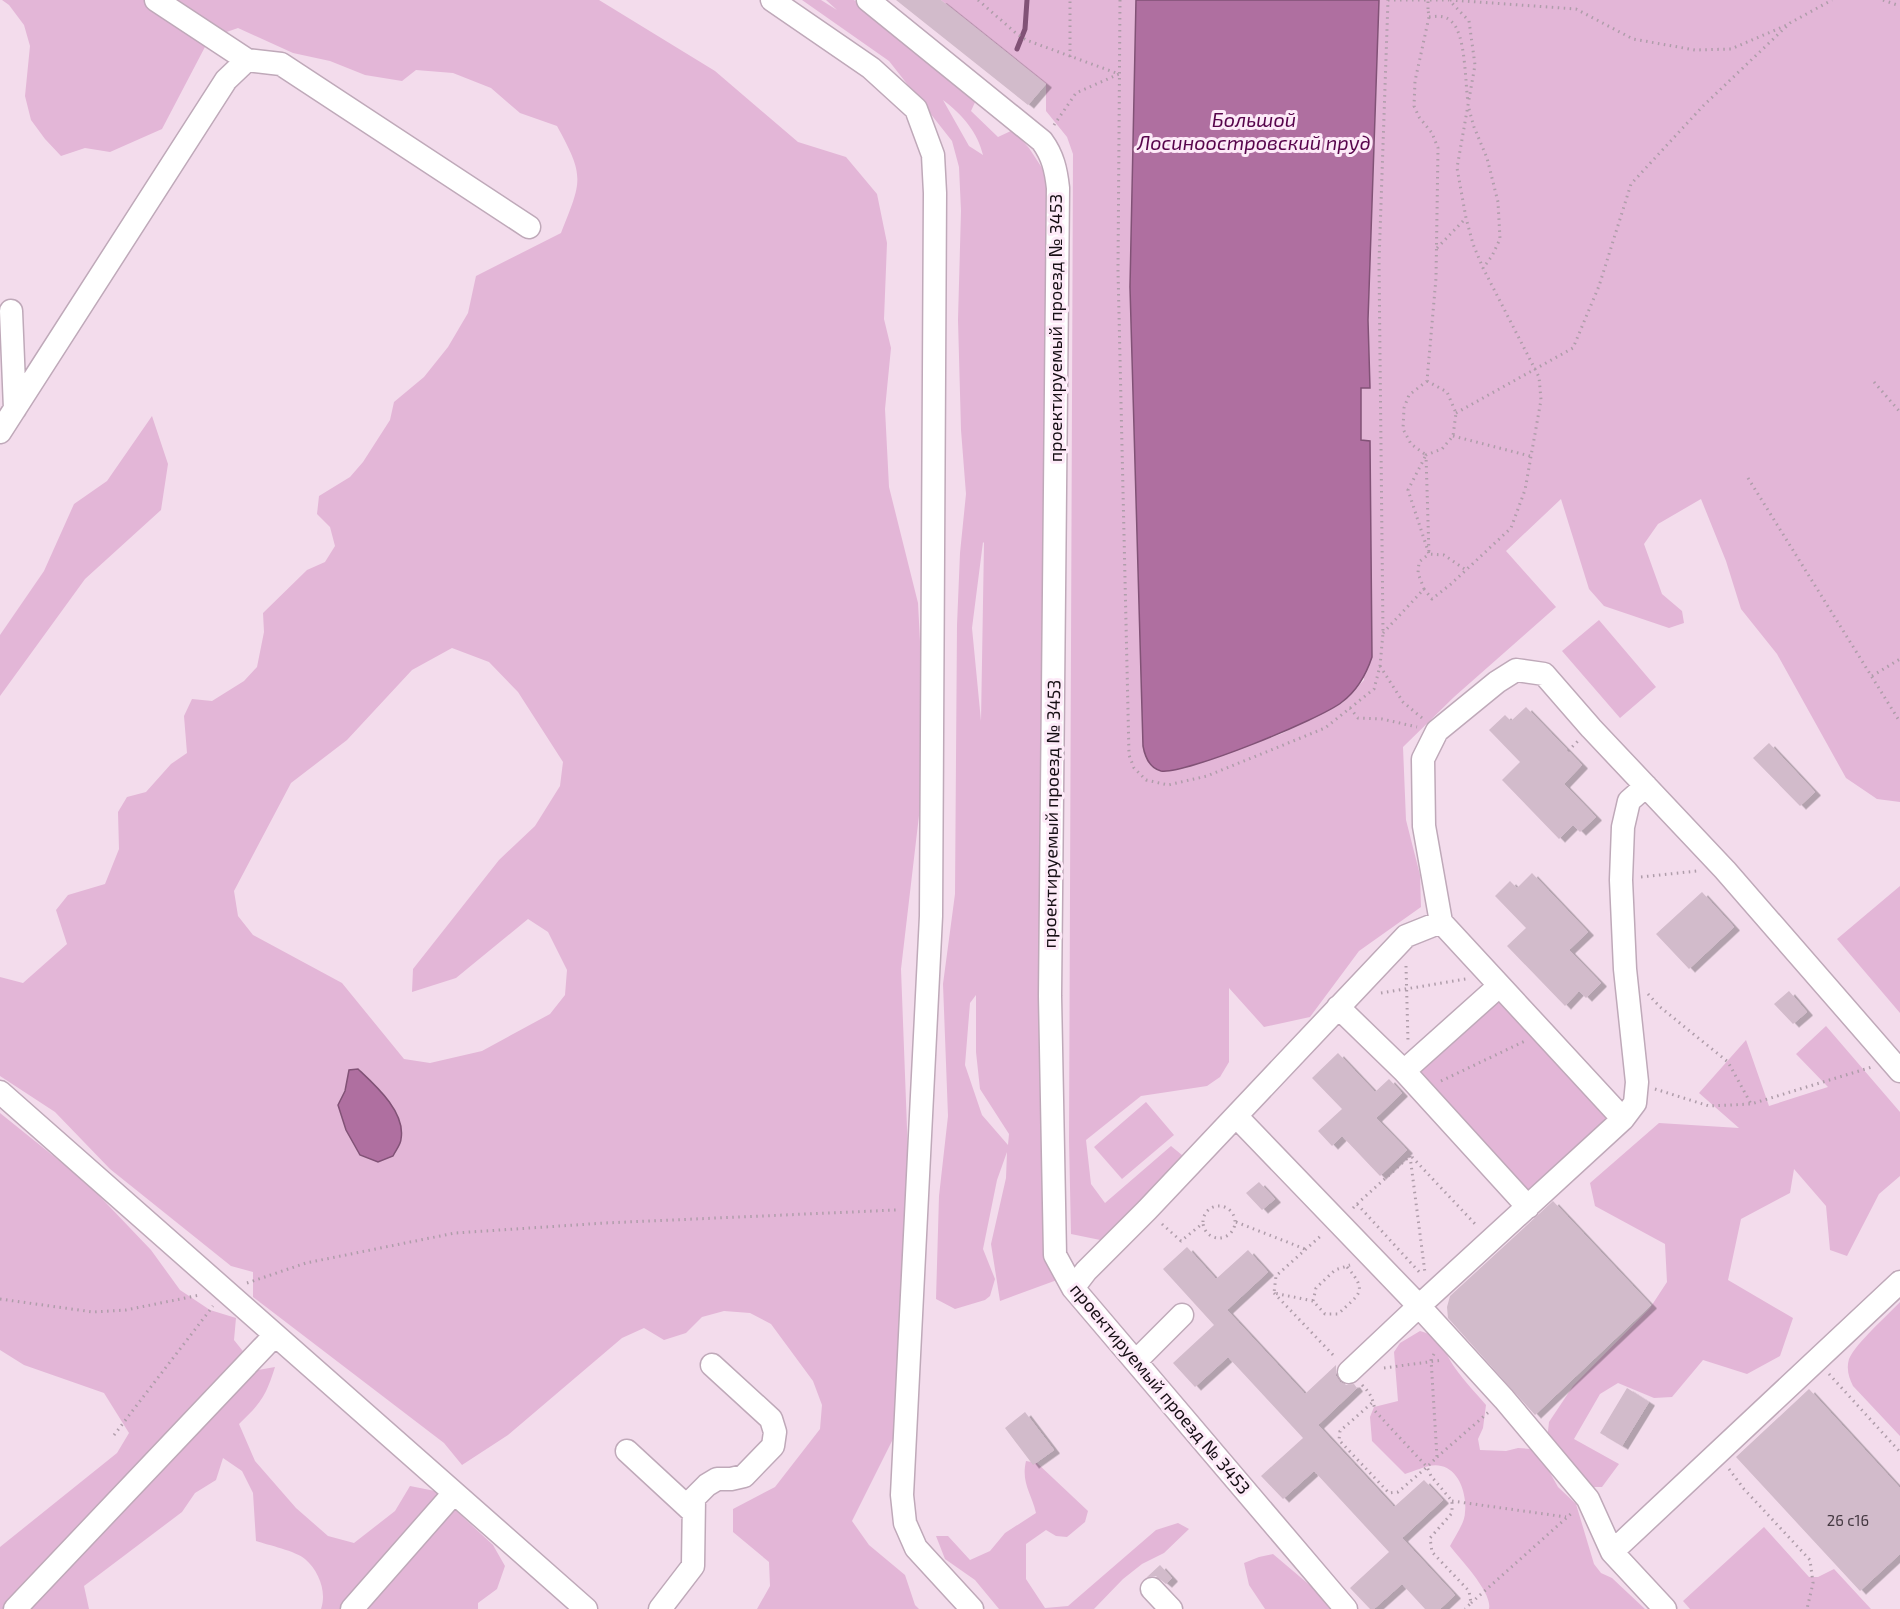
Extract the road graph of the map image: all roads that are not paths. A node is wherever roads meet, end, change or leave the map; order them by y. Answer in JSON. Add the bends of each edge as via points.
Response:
{"nodes":[{"id":1,"x":156,"y":0,"type":"edge"},
{"id":2,"x":772,"y":0,"type":"edge"},
{"id":3,"x":868,"y":0,"type":"edge"},
{"id":4,"x":247,"y":60,"type":"junction"},
{"id":5,"x":529,"y":227,"type":"dead end"},
{"id":6,"x":11,"y":311,"type":"dead end"},
{"id":7,"x":15,"y":409,"type":"junction"},
{"id":8,"x":0,"y":432,"type":"edge"},
{"id":9,"x":1646,"y":786,"type":"junction"},
{"id":10,"x":1441,"y":922,"type":"junction"},
{"id":11,"x":1494,"y":981,"type":"junction"},
{"id":12,"x":1343,"y":1003,"type":"junction"},
{"id":13,"x":1895,"y":1065,"type":"edge"},
{"id":14,"x":1407,"y":1069,"type":"junction"},
{"id":15,"x":0,"y":1092,"type":"edge"},
{"id":16,"x":1236,"y":1116,"type":"junction"},
{"id":17,"x":1623,"y":1119,"type":"junction"},
{"id":18,"x":1528,"y":1207,"type":"junction"},
{"id":19,"x":1900,"y":1282,"type":"edge"},
{"id":20,"x":1073,"y":1288,"type":"junction"},
{"id":21,"x":1423,"y":1302,"type":"junction"},
{"id":22,"x":1182,"y":1316,"type":"dead end"},
{"id":23,"x":275,"y":1335,"type":"junction"},
{"id":24,"x":1136,"y":1361,"type":"junction"},
{"id":25,"x":712,"y":1365,"type":"dead end"},
{"id":26,"x":1349,"y":1372,"type":"road end"},
{"id":27,"x":627,"y":1451,"type":"dead end"},
{"id":28,"x":454,"y":1493,"type":"junction"},
{"id":29,"x":693,"y":1512,"type":"junction"},
{"id":30,"x":1612,"y":1552,"type":"junction"},
{"id":31,"x":1152,"y":1589,"type":"dead end"},
{"id":32,"x":15,"y":1609,"type":"edge"},
{"id":33,"x":352,"y":1609,"type":"edge"},
{"id":34,"x":586,"y":1609,"type":"edge"},
{"id":35,"x":660,"y":1609,"type":"edge"},
{"id":36,"x":972,"y":1609,"type":"edge"},
{"id":37,"x":1171,"y":1609,"type":"edge"},
{"id":38,"x":1346,"y":1609,"type":"edge"},
{"id":39,"x":1665,"y":1609,"type":"edge"}],
"edges":[{"from":1,"to":4,"type":"street"},
{"from":2,"to":36,"type":"street","via":[[871,68],[916,109],[933,155],[932,916],[902,1495],[905,1523],[916,1548]]},
{"from":3,"to":20,"type":"street","name":"проектируемый проезд № 3453","via":[[1042,141],[1051,154],[1058,188],[1050,996],[1054,1244],[1055,1255]]},
{"from":4,"to":5,"type":"street","via":[[281,64]]},
{"from":4,"to":7,"type":"street","via":[[226,80]]},
{"from":6,"to":7,"type":"street"},
{"from":7,"to":8,"type":"street"},
{"from":9,"to":10,"type":"street","via":[[1544,674],[1515,670],[1437,731],[1423,759],[1424,826]]},
{"from":9,"to":13,"type":"street","via":[[1725,870]]},
{"from":9,"to":17,"type":"street","via":[[1629,801],[1623,826],[1625,969],[1637,1082],[1635,1103]]},
{"from":10,"to":11,"type":"street"},
{"from":10,"to":12,"type":"street","via":[[1406,936]]},
{"from":11,"to":14,"type":"street"},
{"from":11,"to":17,"type":"street"},
{"from":12,"to":14,"type":"street"},
{"from":12,"to":16,"type":"street"},
{"from":14,"to":18,"type":"street","via":[[1421,1090]]},
{"from":15,"to":23,"type":"street"},
{"from":16,"to":20,"type":"street"},
{"from":16,"to":21,"type":"street","via":[[1366,1253]]},
{"from":17,"to":18,"type":"street"},
{"from":18,"to":21,"type":"street"},
{"from":19,"to":30,"type":"street"},
{"from":20,"to":24,"type":"street","name":"проектируемый проезд № 3453"},
{"from":21,"to":26,"type":"street"},
{"from":21,"to":30,"type":"street","via":[[1447,1338],[1588,1499]]},
{"from":22,"to":24,"type":"street"},
{"from":23,"to":28,"type":"street"},
{"from":23,"to":32,"type":"street"},
{"from":24,"to":38,"type":"street","name":"проектируемый проезд № 3453"},
{"from":25,"to":29,"type":"street","via":[[771,1419],[775,1432],[773,1446],[744,1476],[717,1479],[707,1485],[694,1498]]},
{"from":27,"to":29,"type":"street"},
{"from":28,"to":33,"type":"street"},
{"from":28,"to":34,"type":"street"},
{"from":29,"to":35,"type":"street","via":[[693,1566]]},
{"from":30,"to":39,"type":"street"},
{"from":31,"to":37,"type":"street"}]}
